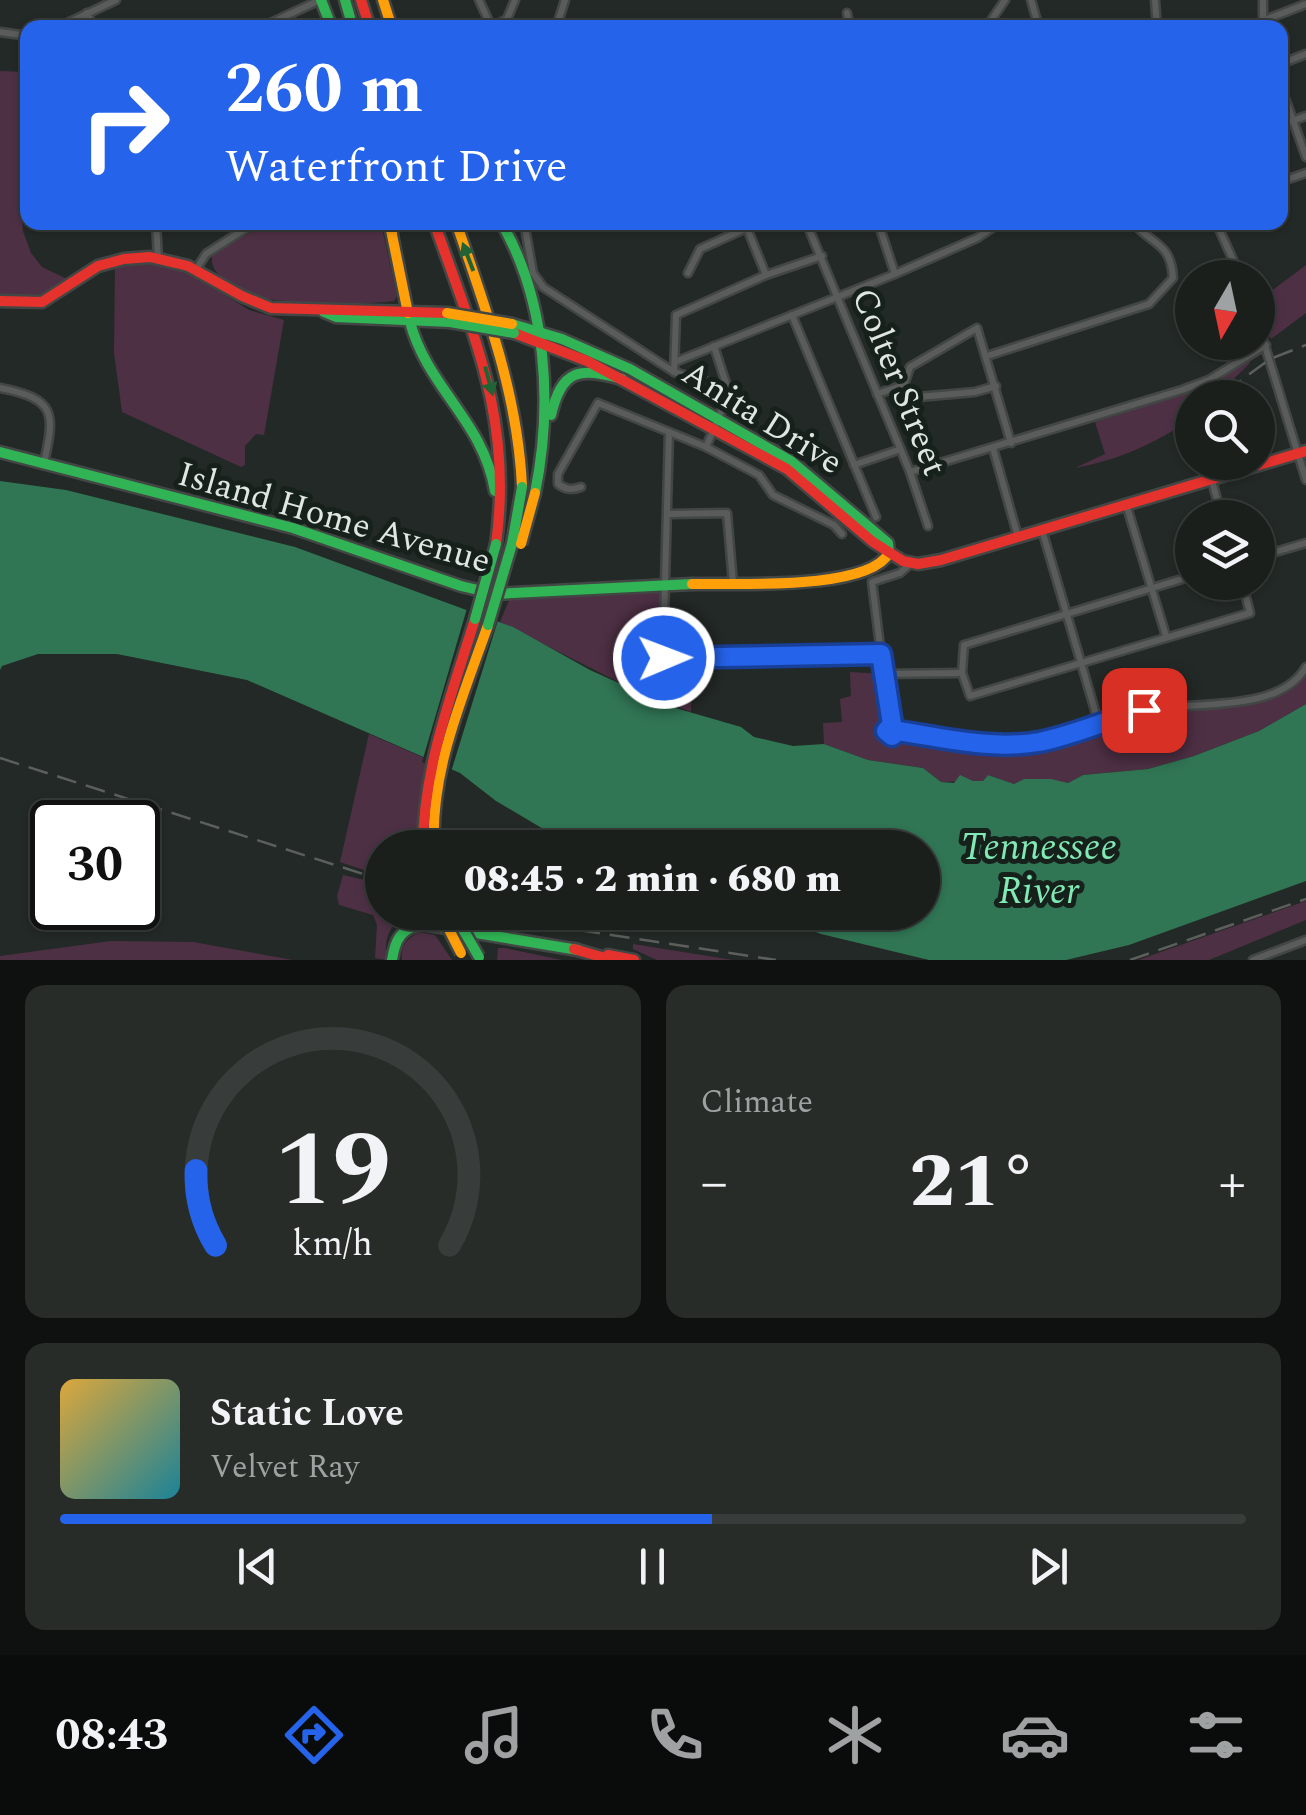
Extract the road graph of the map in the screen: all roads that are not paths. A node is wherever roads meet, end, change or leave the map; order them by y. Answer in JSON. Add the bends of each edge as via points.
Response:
{"nodes":[{"id":1,"x":114,"y":0,"type":"edge"},
{"id":2,"x":321,"y":0,"type":"edge"},
{"id":3,"x":1306,"y":4,"type":"edge"},
{"id":4,"x":88,"y":13,"type":"junction"},
{"id":5,"x":846,"y":13,"type":"dead end"},
{"id":6,"x":74,"y":20,"type":"edge"},
{"id":7,"x":91,"y":20,"type":"edge"},
{"id":8,"x":277,"y":20,"type":"edge"},
{"id":9,"x":848,"y":20,"type":"edge"},
{"id":10,"x":1271,"y":20,"type":"edge"},
{"id":11,"x":1288,"y":105,"type":"edge"},
{"id":12,"x":1306,"y":116,"type":"edge"},
{"id":13,"x":1294,"y":120,"type":"junction"},
{"id":14,"x":1288,"y":122,"type":"edge"},
{"id":15,"x":1306,"y":156,"type":"edge"},
{"id":16,"x":156,"y":230,"type":"edge"},
{"id":17,"x":244,"y":230,"type":"edge"},
{"id":18,"x":392,"y":230,"type":"edge"},
{"id":19,"x":437,"y":230,"type":"edge"},
{"id":20,"x":459,"y":230,"type":"edge"},
{"id":21,"x":506,"y":230,"type":"edge"},
{"id":22,"x":526,"y":230,"type":"edge"},
{"id":23,"x":742,"y":230,"type":"edge"},
{"id":24,"x":747,"y":230,"type":"edge"},
{"id":25,"x":810,"y":230,"type":"edge"},
{"id":26,"x":881,"y":230,"type":"edge"},
{"id":27,"x":989,"y":230,"type":"edge"},
{"id":28,"x":1142,"y":230,"type":"edge"},
{"id":29,"x":1219,"y":230,"type":"edge"},
{"id":30,"x":822,"y":256,"type":"junction"},
{"id":31,"x":158,"y":258,"type":"junction"},
{"id":32,"x":1232,"y":260,"type":"edge"},
{"id":33,"x":197,"y":268,"type":"junction"},
{"id":34,"x":688,"y":273,"type":"dead end"},
{"id":35,"x":766,"y":274,"type":"junction"},
{"id":36,"x":895,"y":274,"type":"junction"},
{"id":37,"x":838,"y":296,"type":"junction"},
{"id":38,"x":0,"y":302,"type":"edge"},
{"id":39,"x":792,"y":314,"type":"junction"},
{"id":40,"x":409,"y":317,"type":"junction"},
{"id":41,"x":537,"y":335,"type":"junction"},
{"id":42,"x":714,"y":346,"type":"junction"},
{"id":43,"x":986,"y":356,"type":"junction"},
{"id":44,"x":1241,"y":360,"type":"edge"},
{"id":45,"x":1271,"y":360,"type":"edge"},
{"id":46,"x":675,"y":362,"type":"junction"},
{"id":47,"x":674,"y":372,"type":"junction"},
{"id":48,"x":622,"y":379,"type":"junction"},
{"id":49,"x":904,"y":386,"type":"junction"},
{"id":50,"x":996,"y":386,"type":"junction"},
{"id":51,"x":0,"y":388,"type":"edge"},
{"id":52,"x":728,"y":388,"type":"junction"},
{"id":53,"x":877,"y":394,"type":"junction"},
{"id":54,"x":717,"y":423,"type":"junction"},
{"id":55,"x":669,"y":432,"type":"junction"},
{"id":56,"x":1011,"y":443,"type":"junction"},
{"id":57,"x":545,"y":447,"type":"junction"},
{"id":58,"x":706,"y":447,"type":"junction"},
{"id":59,"x":993,"y":448,"type":"junction"},
{"id":60,"x":898,"y":450,"type":"junction"},
{"id":61,"x":0,"y":452,"type":"edge"},
{"id":62,"x":1302,"y":452,"type":"edge"},
{"id":63,"x":1275,"y":460,"type":"edge"},
{"id":64,"x":44,"y":463,"type":"junction"},
{"id":65,"x":854,"y":465,"type":"junction"},
{"id":66,"x":910,"y":472,"type":"junction"},
{"id":67,"x":1205,"y":480,"type":"edge"},
{"id":68,"x":1306,"y":480,"type":"edge"},
{"id":69,"x":499,"y":486,"type":"junction"},
{"id":70,"x":582,"y":487,"type":"dead end"},
{"id":71,"x":1126,"y":503,"type":"junction"},
{"id":72,"x":669,"y":514,"type":"junction"},
{"id":73,"x":876,"y":517,"type":"dead end"},
{"id":74,"x":928,"y":526,"type":"dead end"},
{"id":75,"x":1042,"y":530,"type":"junction"},
{"id":76,"x":842,"y":534,"type":"dead end"},
{"id":77,"x":1018,"y":537,"type":"junction"},
{"id":78,"x":1306,"y":543,"type":"edge"},
{"id":79,"x":1275,"y":552,"type":"edge"},
{"id":80,"x":889,"y":553,"type":"junction"},
{"id":81,"x":910,"y":564,"type":"junction"},
{"id":82,"x":1175,"y":581,"type":"edge"},
{"id":83,"x":733,"y":583,"type":"junction"},
{"id":84,"x":664,"y":584,"type":"junction"},
{"id":85,"x":1150,"y":588,"type":"junction"},
{"id":86,"x":1247,"y":600,"type":"edge"},
{"id":87,"x":1068,"y":615,"type":"junction"},
{"id":88,"x":488,"y":625,"type":"junction"},
{"id":89,"x":1166,"y":636,"type":"junction"},
{"id":90,"x":881,"y":654,"type":"junction"},
{"id":91,"x":1082,"y":662,"type":"junction"},
{"id":92,"x":1306,"y":667,"type":"edge"},
{"id":93,"x":962,"y":673,"type":"junction"},
{"id":94,"x":884,"y":674,"type":"junction"},
{"id":95,"x":1099,"y":724,"type":"junction"},
{"id":96,"x":424,"y":830,"type":"edge"},
{"id":97,"x":432,"y":830,"type":"edge"},
{"id":98,"x":449,"y":930,"type":"edge"},
{"id":99,"x":464,"y":930,"type":"edge"},
{"id":100,"x":1306,"y":940,"type":"edge"},
{"id":101,"x":574,"y":949,"type":"junction"},
{"id":102,"x":464,"y":958,"type":"edge"},
{"id":103,"x":481,"y":959,"type":"edge"},
{"id":104,"x":392,"y":960,"type":"edge"},
{"id":105,"x":612,"y":960,"type":"edge"},
{"id":106,"x":634,"y":960,"type":"edge"},
{"id":107,"x":1253,"y":960,"type":"edge"}],
"edges":[{"from":1,"to":4,"type":"street"},
{"from":2,"to":8,"type":"street"},
{"from":3,"to":10,"type":"street"},
{"from":4,"to":6,"type":"street"},
{"from":4,"to":7,"type":"street"},
{"from":5,"to":9,"type":"street"},
{"from":11,"to":13,"type":"street"},
{"from":12,"to":13,"type":"street"},
{"from":13,"to":14,"type":"street"},
{"from":13,"to":15,"type":"street"},
{"from":16,"to":31,"type":"street"},
{"from":17,"to":33,"type":"street","via":[[206,254]]},
{"from":18,"to":40,"type":"main road"},
{"from":19,"to":69,"type":"main road","one_way":true,"via":[[497,412]]},
{"from":88,"to":20,"type":"main road","one_way":true,"bridge":true,"via":[[512,544],[522,468],[488,307]]},
{"from":21,"to":41,"type":"main road","via":[[530,286]]},
{"from":22,"to":47,"type":"street","via":[[534,273],[544,287]]},
{"from":23,"to":34,"type":"street","via":[[700,249]]},
{"from":24,"to":35,"type":"street"},
{"from":25,"to":30,"type":"street","name":"Colter Street"},
{"from":26,"to":36,"type":"street"},
{"from":27,"to":36,"type":"street"},
{"from":28,"to":43,"type":"street","via":[[1164,248],[1174,278],[1148,304]]},
{"from":29,"to":32,"type":"street"},
{"from":30,"to":35,"type":"street"},
{"from":30,"to":37,"type":"street","name":"Colter Street"},
{"from":31,"to":33,"type":"main road","name":"Anita Drive"},
{"from":31,"to":38,"type":"main road","via":[[91,270],[46,302]]},
{"from":33,"to":40,"type":"main road","name":"Anita Drive","via":[[256,304],[336,317]]},
{"from":35,"to":46,"type":"street","via":[[676,315]]},
{"from":36,"to":37,"type":"street"},
{"from":37,"to":39,"type":"street"},
{"from":37,"to":53,"type":"street","name":"Colter Street"},
{"from":39,"to":42,"type":"street"},
{"from":39,"to":65,"type":"street"},
{"from":40,"to":41,"type":"main road","name":"Anita Drive","bridge":true},
{"from":40,"to":69,"type":"main road","via":[[425,358],[484,442]]},
{"from":41,"to":48,"type":"main road","name":"Anita Drive"},
{"from":41,"to":54,"type":"main road","name":"Anita Drive","via":[[630,370]]},
{"from":41,"to":57,"type":"main road"},
{"from":42,"to":46,"type":"street"},
{"from":42,"to":52,"type":"street"},
{"from":43,"to":49,"type":"street","via":[[977,328],[910,367]]},
{"from":43,"to":50,"type":"street"},
{"from":44,"to":56,"type":"street","via":[[1182,390]]},
{"from":45,"to":62,"type":"street"},
{"from":46,"to":47,"type":"street"},
{"from":47,"to":52,"type":"street"},
{"from":48,"to":54,"type":"main road","name":"Anita Drive"},
{"from":48,"to":57,"type":"main road","via":[[588,370],[565,379]]},
{"from":49,"to":50,"type":"street","via":[[918,397]]},
{"from":49,"to":53,"type":"street"},
{"from":50,"to":56,"type":"street"},
{"from":51,"to":64,"type":"street","via":[[48,410],[52,429]]},
{"from":52,"to":54,"type":"street"},
{"from":53,"to":60,"type":"street","name":"Colter Street"},
{"from":54,"to":58,"type":"street"},
{"from":54,"to":80,"type":"main road","name":"Anita Drive","via":[[802,470],[888,542]]},
{"from":55,"to":58,"type":"street"},
{"from":55,"to":70,"type":"street","via":[[598,402],[558,474],[562,487]]},
{"from":55,"to":72,"type":"street"},
{"from":56,"to":59,"type":"street"},
{"from":57,"to":88,"type":"main road","bridge":true,"via":[[517,558]]},
{"from":58,"to":76,"type":"street"},
{"from":59,"to":66,"type":"street"},
{"from":59,"to":77,"type":"street"},
{"from":60,"to":65,"type":"street"},
{"from":60,"to":66,"type":"street","name":"Colter Street"},
{"from":61,"to":64,"type":"main road","name":"Island Home Avenue"},
{"from":62,"to":63,"type":"main road"},
{"from":62,"to":68,"type":"street"},
{"from":64,"to":84,"type":"main road","name":"Island Home Avenue","via":[[294,528],[484,593]]},
{"from":65,"to":73,"type":"street"},
{"from":66,"to":74,"type":"street","name":"Colter Street"},
{"from":67,"to":71,"type":"main road"},
{"from":69,"to":96,"type":"main road","bridge":true,"via":[[496,544],[434,762]]},
{"from":71,"to":75,"type":"main road"},
{"from":71,"to":85,"type":"street"},
{"from":72,"to":83,"type":"street","via":[[728,513]]},
{"from":72,"to":84,"type":"street"},
{"from":75,"to":77,"type":"main road"},
{"from":75,"to":87,"type":"street"},
{"from":77,"to":81,"type":"main road"},
{"from":78,"to":79,"type":"street"},
{"from":80,"to":81,"type":"main road"},
{"from":80,"to":83,"type":"main road","name":"Island Home Avenue","via":[[884,562],[836,580]]},
{"from":81,"to":90,"type":"street","via":[[872,582]]},
{"from":82,"to":85,"type":"street"},
{"from":83,"to":84,"type":"main road","name":"Island Home Avenue"},
{"from":84,"to":90,"type":"street","via":[[664,658]]},
{"from":85,"to":87,"type":"street"},
{"from":85,"to":89,"type":"street"},
{"from":86,"to":89,"type":"street","via":[[1250,613]]},
{"from":87,"to":91,"type":"street"},
{"from":87,"to":93,"type":"street","via":[[964,645]]},
{"from":88,"to":97,"type":"main road","via":[[442,767]]},
{"from":89,"to":91,"type":"street"},
{"from":90,"to":94,"type":"street"},
{"from":91,"to":93,"type":"street","via":[[970,696]]},
{"from":91,"to":95,"type":"street"},
{"from":92,"to":95,"type":"street","via":[[1293,684],[1240,702],[1156,708]]},
{"from":93,"to":94,"type":"street"},
{"from":94,"to":95,"type":"street","via":[[895,728],[1007,745]]},
{"from":98,"to":102,"type":"main road","bridge":true},
{"from":99,"to":103,"type":"main road","bridge":true},
{"from":100,"to":107,"type":"street"},
{"from":101,"to":104,"type":"main road","via":[[416,924],[397,936]]},
{"from":101,"to":105,"type":"main road"},
{"from":101,"to":106,"type":"main road"}]}
